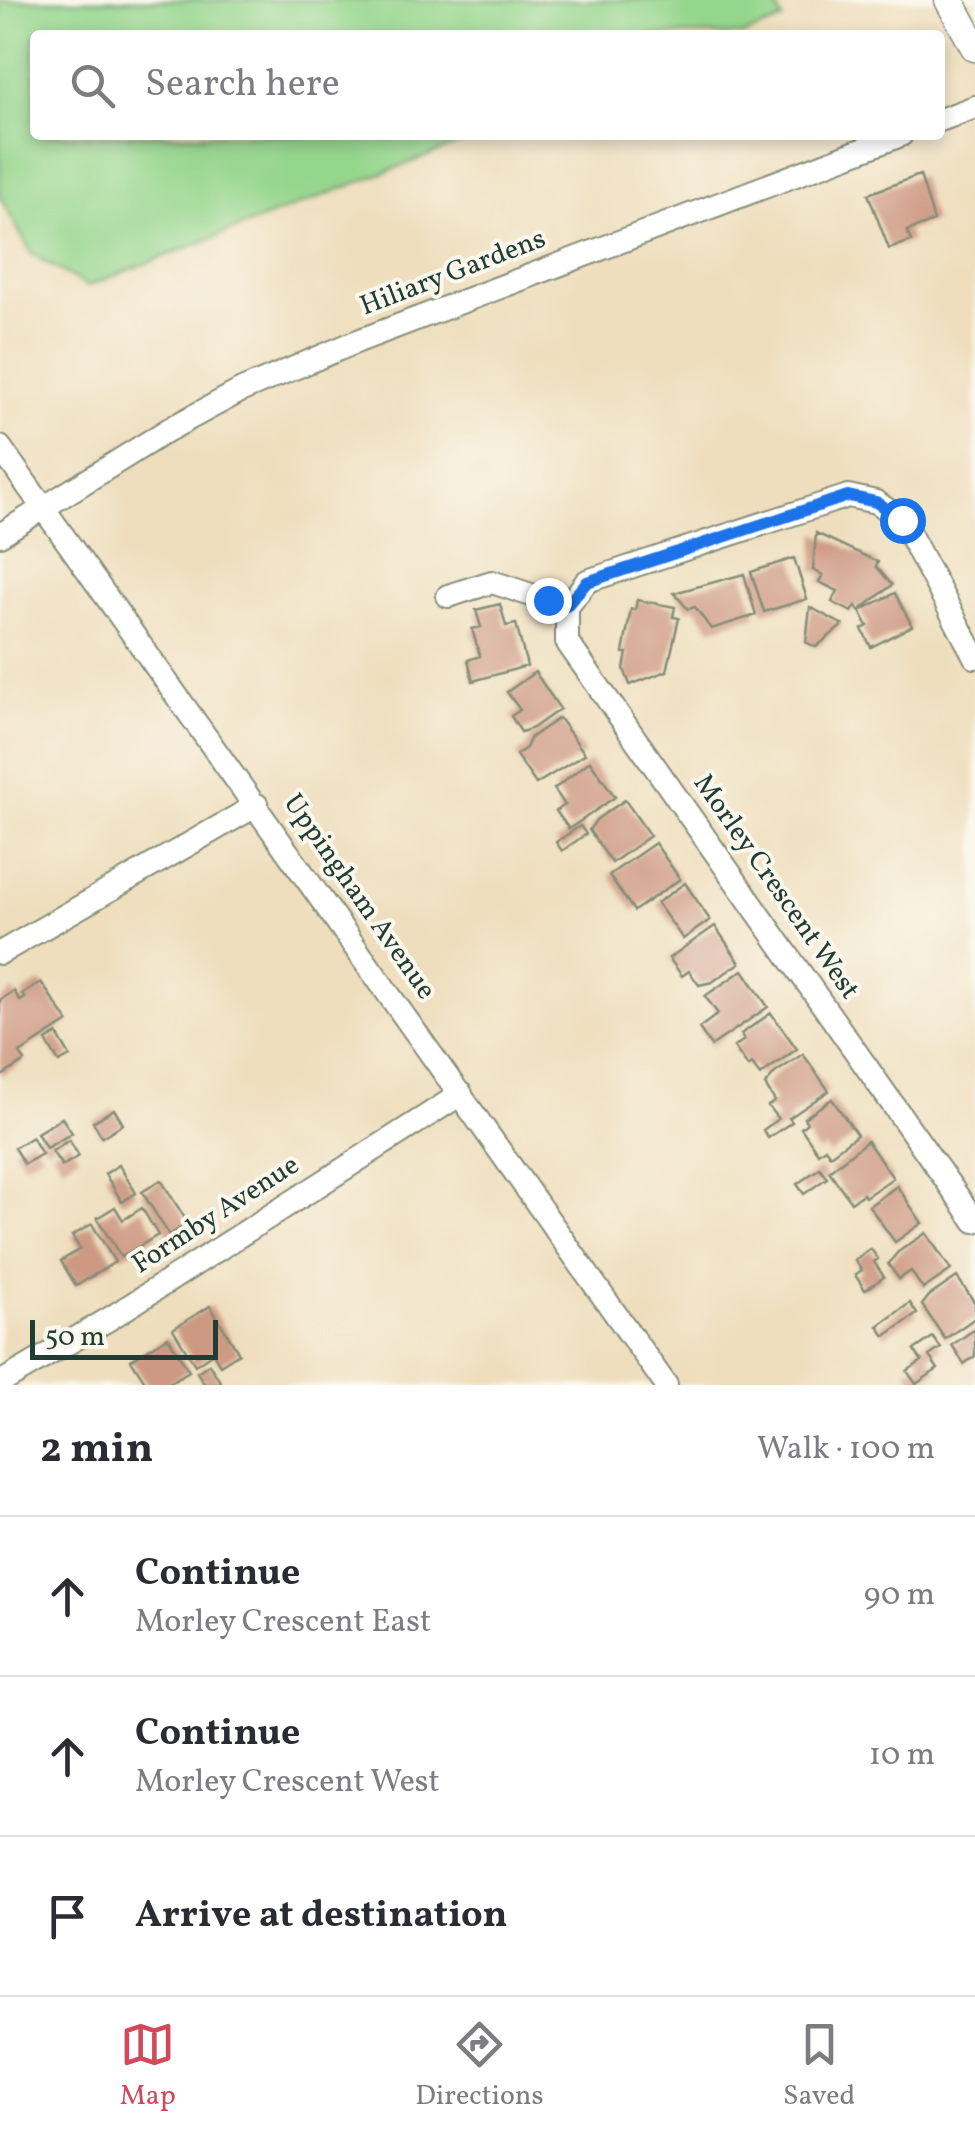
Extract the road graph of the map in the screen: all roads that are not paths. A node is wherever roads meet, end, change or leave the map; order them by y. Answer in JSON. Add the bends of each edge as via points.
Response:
{"nodes":[{"id":1,"x":949,"y":0,"type":"edge"},
{"id":2,"x":975,"y":47,"type":"edge"},
{"id":3,"x":975,"y":107,"type":"edge"},
{"id":4,"x":945,"y":118,"type":"edge"},
{"id":5,"x":889,"y":140,"type":"edge"},
{"id":6,"x":0,"y":447,"type":"edge"},
{"id":7,"x":45,"y":509,"type":"junction"},
{"id":8,"x":0,"y":535,"type":"edge"},
{"id":9,"x":448,"y":596,"type":"dead end"},
{"id":10,"x":566,"y":606,"type":"junction"},
{"id":11,"x":975,"y":657,"type":"edge"},
{"id":12,"x":257,"y":805,"type":"junction"},
{"id":13,"x":0,"y":953,"type":"edge"},
{"id":14,"x":462,"y":1094,"type":"junction"},
{"id":15,"x":975,"y":1222,"type":"edge"},
{"id":16,"x":0,"y":1383,"type":"edge"},
{"id":17,"x":666,"y":1385,"type":"edge"}],
"edges":[{"from":1,"to":2,"type":"street"},
{"from":3,"to":4,"type":"street"},
{"from":5,"to":7,"type":"street","name":"Hiliary Gardens","via":[[242,390]]},
{"from":6,"to":7,"type":"street","name":"Uppingham Avenue"},
{"from":7,"to":8,"type":"street","name":"Hiliary Gardens"},
{"from":7,"to":12,"type":"street","name":"Uppingham Avenue"},
{"from":9,"to":10,"type":"street","via":[[492,582]]},
{"from":10,"to":11,"type":"street","via":[[587,582],[848,496],[876,502],[902,520]]},
{"from":10,"to":15,"type":"street","name":"Morley Crescent West","via":[[567,642]]},
{"from":12,"to":13,"type":"street"},
{"from":12,"to":14,"type":"street","name":"Uppingham Avenue"},
{"from":14,"to":16,"type":"street","name":"Formby Avenue"},
{"from":14,"to":17,"type":"street","name":"Uppingham Avenue"}]}
